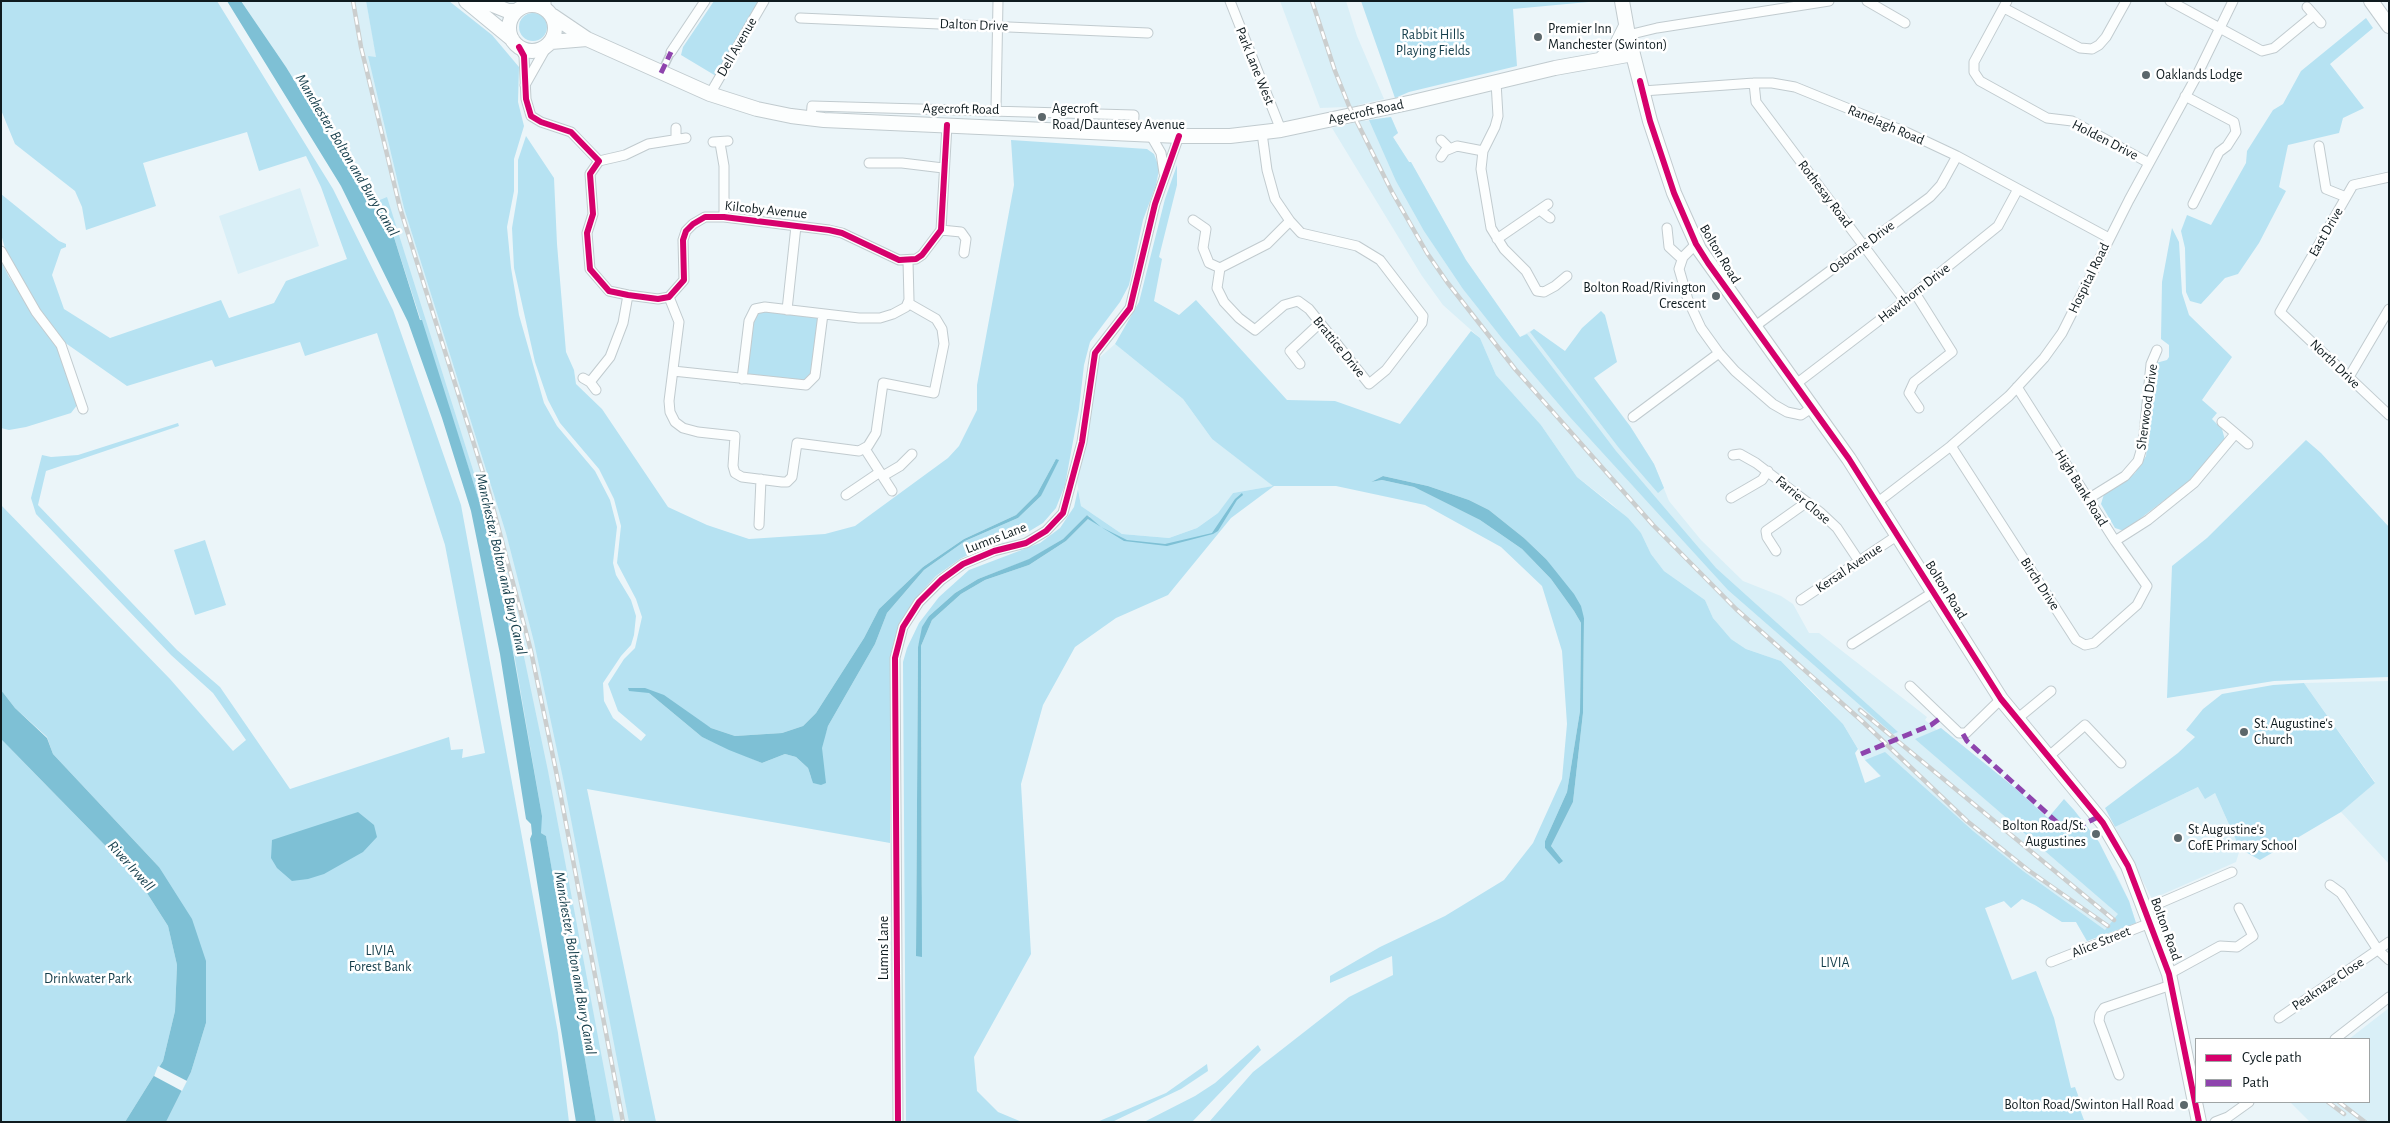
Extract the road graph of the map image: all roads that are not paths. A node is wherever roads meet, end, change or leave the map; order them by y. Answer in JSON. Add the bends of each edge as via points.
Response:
{"nodes":[{"id":1,"x":466,"y":1,"type":"edge"},
{"id":2,"x":483,"y":1,"type":"edge"},
{"id":3,"x":705,"y":1,"type":"edge"},
{"id":4,"x":764,"y":1,"type":"edge"},
{"id":5,"x":998,"y":1,"type":"edge"},
{"id":6,"x":1230,"y":1,"type":"edge"},
{"id":7,"x":1622,"y":1,"type":"edge"},
{"id":8,"x":1829,"y":1,"type":"edge"},
{"id":9,"x":1867,"y":1,"type":"edge"},
{"id":10,"x":2126,"y":1,"type":"edge"},
{"id":11,"x":2170,"y":1,"type":"edge"},
{"id":12,"x":2233,"y":1,"type":"edge"},
{"id":13,"x":2371,"y":1,"type":"edge"},
{"id":14,"x":2005,"y":5,"type":"edge"},
{"id":15,"x":519,"y":7,"type":"edge"},
{"id":16,"x":2307,"y":7,"type":"dead end"},
{"id":17,"x":548,"y":8,"type":"edge"},
{"id":18,"x":2314,"y":15,"type":"junction"},
{"id":19,"x":800,"y":18,"type":"dead end"},
{"id":20,"x":1905,"y":23,"type":"dead end"},
{"id":21,"x":2321,"y":23,"type":"dead end"},
{"id":22,"x":998,"y":26,"type":"junction"},
{"id":23,"x":2389,"y":26,"type":"edge"},
{"id":24,"x":2220,"y":28,"type":"junction"},
{"id":25,"x":1627,"y":30,"type":"junction"},
{"id":26,"x":1148,"y":32,"type":"dead end"},
{"id":27,"x":587,"y":39,"type":"junction"},
{"id":28,"x":515,"y":43,"type":"junction"},
{"id":29,"x":549,"y":44,"type":"junction"},
{"id":30,"x":671,"y":52,"type":"joint"},
{"id":31,"x":1634,"y":58,"type":"junction"},
{"id":32,"x":1598,"y":61,"type":"junction"},
{"id":33,"x":661,"y":73,"type":"junction"},
{"id":34,"x":1496,"y":82,"type":"junction"},
{"id":35,"x":1754,"y":83,"type":"junction"},
{"id":36,"x":525,"y":86,"type":"junction"},
{"id":37,"x":1643,"y":91,"type":"junction"},
{"id":38,"x":710,"y":94,"type":"junction"},
{"id":39,"x":2185,"y":96,"type":"junction"},
{"id":40,"x":996,"y":109,"type":"junction"},
{"id":41,"x":811,"y":118,"type":"junction"},
{"id":42,"x":946,"y":125,"type":"junction"},
{"id":43,"x":676,"y":128,"type":"dead end"},
{"id":44,"x":1281,"y":130,"type":"junction"},
{"id":45,"x":1133,"y":133,"type":"junction"},
{"id":46,"x":1262,"y":133,"type":"junction"},
{"id":47,"x":1150,"y":134,"type":"junction"},
{"id":48,"x":1179,"y":136,"type":"junction"},
{"id":49,"x":1441,"y":140,"type":"dead end"},
{"id":50,"x":721,"y":142,"type":"dead end"},
{"id":51,"x":2319,"y":146,"type":"dead end"},
{"id":52,"x":1449,"y":148,"type":"junction"},
{"id":53,"x":1483,"y":151,"type":"junction"},
{"id":54,"x":1957,"y":156,"type":"junction"},
{"id":55,"x":1441,"y":157,"type":"dead end"},
{"id":56,"x":599,"y":161,"type":"junction"},
{"id":57,"x":869,"y":163,"type":"dead end"},
{"id":58,"x":2149,"y":163,"type":"junction"},
{"id":59,"x":943,"y":168,"type":"junction"},
{"id":60,"x":1164,"y":176,"type":"junction"},
{"id":61,"x":2389,"y":178,"type":"edge"},
{"id":62,"x":2018,"y":189,"type":"junction"},
{"id":63,"x":2346,"y":197,"type":"junction"},
{"id":64,"x":2193,"y":204,"type":"dead end"},
{"id":65,"x":724,"y":217,"type":"junction"},
{"id":66,"x":1550,"y":218,"type":"dead end"},
{"id":67,"x":1194,"y":220,"type":"dead end"},
{"id":68,"x":1290,"y":221,"type":"junction"},
{"id":69,"x":796,"y":226,"type":"junction"},
{"id":70,"x":1667,"y":228,"type":"dead end"},
{"id":71,"x":941,"y":230,"type":"junction"},
{"id":72,"x":2109,"y":238,"type":"junction"},
{"id":73,"x":1497,"y":239,"type":"junction"},
{"id":74,"x":1696,"y":244,"type":"junction"},
{"id":75,"x":1864,"y":246,"type":"junction"},
{"id":76,"x":1,"y":251,"type":"edge"},
{"id":77,"x":964,"y":253,"type":"dead end"},
{"id":78,"x":1682,"y":259,"type":"junction"},
{"id":79,"x":908,"y":261,"type":"junction"},
{"id":80,"x":1220,"y":268,"type":"junction"},
{"id":81,"x":1567,"y":276,"type":"dead end"},
{"id":82,"x":1915,"y":293,"type":"junction"},
{"id":83,"x":628,"y":296,"type":"junction"},
{"id":84,"x":669,"y":297,"type":"junction"},
{"id":85,"x":1905,"y":301,"type":"junction"},
{"id":86,"x":908,"y":303,"type":"junction"},
{"id":87,"x":2389,"y":309,"type":"edge"},
{"id":88,"x":787,"y":310,"type":"junction"},
{"id":89,"x":2280,"y":312,"type":"joint"},
{"id":90,"x":823,"y":314,"type":"junction"},
{"id":91,"x":1320,"y":323,"type":"junction"},
{"id":92,"x":1754,"y":327,"type":"junction"},
{"id":93,"x":2158,"y":350,"type":"dead end"},
{"id":94,"x":1719,"y":353,"type":"junction"},
{"id":95,"x":1300,"y":364,"type":"dead end"},
{"id":96,"x":673,"y":371,"type":"junction"},
{"id":97,"x":2349,"y":377,"type":"junction"},
{"id":98,"x":742,"y":379,"type":"junction"},
{"id":99,"x":590,"y":383,"type":"dead end"},
{"id":100,"x":1796,"y":384,"type":"junction"},
{"id":101,"x":2017,"y":387,"type":"junction"},
{"id":102,"x":1813,"y":407,"type":"junction"},
{"id":103,"x":83,"y":408,"type":"dead end"},
{"id":104,"x":1919,"y":408,"type":"dead end"},
{"id":105,"x":2389,"y":415,"type":"edge"},
{"id":106,"x":1632,"y":417,"type":"dead end"},
{"id":107,"x":2222,"y":422,"type":"dead end"},
{"id":108,"x":2236,"y":434,"type":"junction"},
{"id":109,"x":2248,"y":444,"type":"dead end"},
{"id":110,"x":1951,"y":446,"type":"junction"},
{"id":111,"x":865,"y":449,"type":"junction"},
{"id":112,"x":912,"y":454,"type":"dead end"},
{"id":113,"x":1733,"y":455,"type":"dead end"},
{"id":114,"x":1768,"y":471,"type":"junction"},
{"id":115,"x":882,"y":474,"type":"junction"},
{"id":116,"x":761,"y":479,"type":"junction"},
{"id":117,"x":892,"y":491,"type":"dead end"},
{"id":118,"x":846,"y":495,"type":"dead end"},
{"id":119,"x":1731,"y":498,"type":"dead end"},
{"id":120,"x":2088,"y":499,"type":"junction"},
{"id":121,"x":1807,"y":502,"type":"junction"},
{"id":122,"x":1878,"y":502,"type":"junction"},
{"id":123,"x":759,"y":525,"type":"dead end"},
{"id":124,"x":1898,"y":535,"type":"junction"},
{"id":125,"x":2114,"y":541,"type":"junction"},
{"id":126,"x":1776,"y":551,"type":"dead end"},
{"id":127,"x":1859,"y":562,"type":"junction"},
{"id":128,"x":2147,"y":586,"type":"joint"},
{"id":129,"x":1932,"y":593,"type":"junction"},
{"id":130,"x":1801,"y":600,"type":"dead end"},
{"id":131,"x":1852,"y":644,"type":"dead end"},
{"id":132,"x":1910,"y":686,"type":"dead end"},
{"id":133,"x":2051,"y":692,"type":"dead end"},
{"id":134,"x":2001,"y":699,"type":"junction"},
{"id":135,"x":2017,"y":719,"type":"junction"},
{"id":136,"x":2048,"y":757,"type":"junction"},
{"id":137,"x":2121,"y":763,"type":"dead end"},
{"id":138,"x":2232,"y":872,"type":"dead end"},
{"id":139,"x":2330,"y":885,"type":"dead end"},
{"id":140,"x":2239,"y":908,"type":"dead end"},
{"id":141,"x":2146,"y":909,"type":"junction"},
{"id":142,"x":2150,"y":923,"type":"junction"},
{"id":143,"x":2389,"y":942,"type":"edge"},
{"id":144,"x":2378,"y":950,"type":"junction"},
{"id":145,"x":2389,"y":960,"type":"edge"},
{"id":146,"x":2052,"y":962,"type":"dead end"},
{"id":147,"x":2170,"y":980,"type":"junction"},
{"id":148,"x":2389,"y":997,"type":"edge"},
{"id":149,"x":2279,"y":1018,"type":"dead end"},
{"id":150,"x":2336,"y":1038,"type":"edge"},
{"id":151,"x":2118,"y":1075,"type":"dead end"},
{"id":152,"x":2195,"y":1098,"type":"edge"},
{"id":153,"x":2196,"y":1103,"type":"edge"},
{"id":154,"x":2248,"y":1103,"type":"edge"},
{"id":155,"x":2230,"y":1119,"type":"edge"},
{"id":156,"x":898,"y":1122,"type":"edge"},
{"id":157,"x":2200,"y":1122,"type":"edge"},
{"id":158,"x":2215,"y":1122,"type":"edge"}],
"edges":[{"from":1,"to":28,"type":"main road"},
{"from":2,"to":15,"type":"main road","via":[[508,11]]},
{"from":3,"to":30,"type":"street"},
{"from":4,"to":38,"type":"street","name":"Dell Avenue"},
{"from":5,"to":22,"type":"street"},
{"from":6,"to":44,"type":"street","name":"Park Lane West"},
{"from":7,"to":25,"type":"main road","name":"Bolton Road"},
{"from":8,"to":25,"type":"street"},
{"from":9,"to":20,"type":"street"},
{"from":10,"to":14,"type":"street","via":[[2106,37],[2092,49],[2080,48]]},
{"from":11,"to":24,"type":"street"},
{"from":12,"to":24,"type":"street","name":"Hospital Road"},
{"from":13,"to":23,"type":"main road"},
{"from":14,"to":58,"type":"street","name":"Holden Drive","via":[[1974,62],[1974,72],[1980,81],[2047,118],[2072,121]]},
{"from":15,"to":17,"type":"main road","via":[[533,4]]},
{"from":15,"to":28,"type":"main road","via":[[509,24]]},
{"from":16,"to":18,"type":"street"},
{"from":17,"to":27,"type":"main road","name":"Agecroft Road"},
{"from":17,"to":29,"type":"main road","via":[[555,32]]},
{"from":18,"to":21,"type":"street"},
{"from":18,"to":24,"type":"street","via":[[2267,51],[2257,49]]},
{"from":19,"to":22,"type":"street","name":"Dalton Drive"},
{"from":22,"to":26,"type":"street","name":"Dalton Drive"},
{"from":22,"to":40,"type":"street"},
{"from":24,"to":39,"type":"street","name":"Hospital Road"},
{"from":25,"to":31,"type":"main road","name":"Bolton Road"},
{"from":25,"to":32,"type":"main road","via":[[1616,46]]},
{"from":27,"to":29,"type":"main road","name":"Agecroft Road"},
{"from":27,"to":33,"type":"main road","name":"Agecroft Road"},
{"from":28,"to":29,"type":"main road","via":[[533,51]]},
{"from":28,"to":36,"type":"street","via":[[524,56]]},
{"from":29,"to":36,"type":"street"},
{"from":30,"to":33,"type":"street"},
{"from":31,"to":32,"type":"main road","name":"Agecroft Road"},
{"from":31,"to":37,"type":"main road","name":"Bolton Road"},
{"from":32,"to":34,"type":"main road","name":"Agecroft Road"},
{"from":33,"to":38,"type":"main road","name":"Agecroft Road"},
{"from":34,"to":44,"type":"main road","name":"Agecroft Road"},
{"from":34,"to":53,"type":"street","via":[[1498,116]]},
{"from":35,"to":37,"type":"street","name":"Ranelagh Road"},
{"from":35,"to":54,"type":"street","name":"Ranelagh Road","via":[[1795,87]]},
{"from":35,"to":75,"type":"street","name":"Rothesay Road","via":[[1756,102]]},
{"from":36,"to":56,"type":"street","via":[[531,116],[571,132]]},
{"from":37,"to":74,"type":"main road","name":"Bolton Road","via":[[1674,193]]},
{"from":38,"to":41,"type":"main road","name":"Agecroft Road","via":[[757,109]]},
{"from":39,"to":58,"type":"street","name":"Hospital Road"},
{"from":39,"to":64,"type":"street","via":[[2234,122],[2236,132],[2228,146],[2218,152]]},
{"from":40,"to":41,"type":"street","name":"Agecroft Road","via":[[812,106]]},
{"from":40,"to":45,"type":"street","name":"Agecroft Road","via":[[1134,114]]},
{"from":41,"to":42,"type":"main road","name":"Agecroft Road"},
{"from":42,"to":45,"type":"main road","name":"Agecroft Road"},
{"from":42,"to":59,"type":"street"},
{"from":43,"to":56,"type":"street","via":[[681,139],[648,144]]},
{"from":44,"to":46,"type":"main road","name":"Agecroft Road"},
{"from":45,"to":47,"type":"main road","name":"Agecroft Road"},
{"from":46,"to":48,"type":"main road","name":"Agecroft Road"},
{"from":46,"to":68,"type":"street","name":"Brattice Drive","via":[[1275,199]]},
{"from":47,"to":48,"type":"main road","name":"Agecroft Road"},
{"from":47,"to":60,"type":"street","via":[[1161,153]]},
{"from":48,"to":60,"type":"street","name":"Lumns Lane"},
{"from":49,"to":52,"type":"street"},
{"from":50,"to":65,"type":"street"},
{"from":51,"to":63,"type":"street","via":[[2326,189]]},
{"from":52,"to":53,"type":"street","via":[[1466,146]]},
{"from":52,"to":55,"type":"street"},
{"from":53,"to":73,"type":"street","via":[[1481,169],[1488,215]]},
{"from":54,"to":62,"type":"street","name":"Ranelagh Road"},
{"from":54,"to":75,"type":"street","name":"Osborne Drive","via":[[1941,185],[1930,196]]},
{"from":56,"to":83,"type":"street","via":[[590,174],[593,214],[587,233],[590,269],[609,291]]},
{"from":57,"to":59,"type":"street"},
{"from":58,"to":72,"type":"street","name":"Hospital Road"},
{"from":59,"to":71,"type":"street"},
{"from":60,"to":156,"type":"street","name":"Lumns Lane","via":[[1130,308],[1096,353],[1082,442],[1063,512],[1046,531],[1026,543],[994,551],[963,564],[919,602],[903,627],[895,658]]},
{"from":61,"to":63,"type":"street","name":"East Drive","via":[[2353,185]]},
{"from":62,"to":72,"type":"street","name":"Ranelagh Road"},
{"from":62,"to":82,"type":"street","name":"Hawthorn Drive","via":[[1998,226]]},
{"from":63,"to":89,"type":"street","name":"East Drive"},
{"from":65,"to":69,"type":"street","name":"Kilcoby Avenue"},
{"from":65,"to":84,"type":"street","name":"Kilcoby Avenue","via":[[705,217],[686,231],[683,240],[684,280]]},
{"from":66,"to":73,"type":"street","via":[[1545,208]]},
{"from":67,"to":80,"type":"street","via":[[1206,229],[1203,248],[1209,263]]},
{"from":68,"to":80,"type":"street","via":[[1267,244]]},
{"from":68,"to":91,"type":"street","name":"Brattice Drive","via":[[1301,233],[1357,246],[1380,260],[1422,316],[1422,323],[1402,350],[1369,384]]},
{"from":69,"to":79,"type":"street","name":"Kilcoby Avenue","via":[[842,233],[898,260]]},
{"from":69,"to":88,"type":"street"},
{"from":70,"to":78,"type":"street","via":[[1669,247]]},
{"from":71,"to":77,"type":"street","via":[[961,232],[966,239]]},
{"from":71,"to":79,"type":"street","via":[[922,255]]},
{"from":72,"to":101,"type":"street","name":"Hospital Road","via":[[2062,333]]},
{"from":73,"to":81,"type":"street","via":[[1526,271],[1537,291],[1544,292]]},
{"from":74,"to":78,"type":"street"},
{"from":74,"to":92,"type":"main road","name":"Bolton Road"},
{"from":75,"to":85,"type":"street","name":"Rothesay Road"},
{"from":75,"to":92,"type":"street","name":"Osborne Drive"},
{"from":76,"to":103,"type":"street","via":[[36,312],[61,345]]},
{"from":78,"to":94,"type":"street","via":[[1679,270],[1688,300],[1701,328]]},
{"from":79,"to":86,"type":"street"},
{"from":80,"to":91,"type":"street","name":"Brattice Drive","via":[[1217,288],[1224,302],[1255,330],[1284,305],[1298,301]]},
{"from":82,"to":85,"type":"street","name":"Hawthorn Drive"},
{"from":82,"to":104,"type":"street","via":[[1952,352],[1914,382],[1909,393]]},
{"from":83,"to":84,"type":"street"},
{"from":83,"to":99,"type":"street","via":[[624,323],[610,357]]},
{"from":84,"to":96,"type":"street","via":[[679,322]]},
{"from":85,"to":100,"type":"street","name":"Hawthorn Drive"},
{"from":86,"to":90,"type":"street","via":[[880,318]]},
{"from":86,"to":111,"type":"street","via":[[936,320],[942,329],[944,344],[934,393],[883,383],[876,433]]},
{"from":87,"to":97,"type":"street"},
{"from":88,"to":90,"type":"street"},
{"from":88,"to":98,"type":"street","via":[[761,307],[753,311]]},
{"from":89,"to":97,"type":"street","name":"North Drive"},
{"from":90,"to":98,"type":"street","via":[[816,376],[810,383],[796,385]]},
{"from":91,"to":95,"type":"street","via":[[1290,351]]},
{"from":92,"to":100,"type":"main road","name":"Bolton Road"},
{"from":93,"to":120,"type":"street","name":"Sherwood Drive","via":[[2151,364],[2143,444],[2138,461],[2125,476]]},
{"from":94,"to":102,"type":"street","via":[[1758,391],[1787,412],[1801,415]]},
{"from":94,"to":106,"type":"street"},
{"from":96,"to":98,"type":"street"},
{"from":96,"to":116,"type":"street","via":[[670,405],[675,422],[698,432],[735,436],[735,473]]},
{"from":97,"to":105,"type":"street","name":"North Drive"},
{"from":100,"to":102,"type":"main road","name":"Bolton Road"},
{"from":101,"to":110,"type":"street","name":"Hospital Road"},
{"from":101,"to":120,"type":"street","name":"High Bank Road"},
{"from":102,"to":122,"type":"main road","name":"Bolton Road"},
{"from":107,"to":108,"type":"street"},
{"from":108,"to":109,"type":"street"},
{"from":108,"to":125,"type":"street","via":[[2194,484],[2148,520]]},
{"from":110,"to":122,"type":"street","name":"Hospital Road"},
{"from":110,"to":128,"type":"street","name":"Birch Drive","via":[[2080,643],[2094,644],[2137,605]]},
{"from":111,"to":115,"type":"street"},
{"from":111,"to":116,"type":"street","via":[[797,443],[791,479],[787,482]]},
{"from":112,"to":115,"type":"street","via":[[900,466]]},
{"from":113,"to":114,"type":"street","name":"Farrier Close","via":[[1740,454]]},
{"from":114,"to":119,"type":"street","via":[[1762,480]]},
{"from":114,"to":121,"type":"street","name":"Farrier Close"},
{"from":115,"to":117,"type":"street"},
{"from":115,"to":118,"type":"street"},
{"from":116,"to":123,"type":"street"},
{"from":120,"to":125,"type":"street","name":"High Bank Road"},
{"from":121,"to":126,"type":"street","via":[[1766,531]]},
{"from":121,"to":127,"type":"street","name":"Farrier Close","via":[[1836,528]]},
{"from":122,"to":124,"type":"main road","name":"Bolton Road"},
{"from":124,"to":127,"type":"street","name":"Kersal Avenue"},
{"from":124,"to":129,"type":"main road","name":"Bolton Road"},
{"from":125,"to":128,"type":"street","name":"High Bank Road"},
{"from":127,"to":130,"type":"street","name":"Kersal Avenue"},
{"from":129,"to":131,"type":"street"},
{"from":129,"to":134,"type":"main road","name":"Bolton Road"},
{"from":132,"to":134,"type":"street","via":[[1959,733],[1966,732]]},
{"from":133,"to":135,"type":"street"},
{"from":134,"to":135,"type":"main road","name":"Bolton Road"},
{"from":135,"to":136,"type":"main road","name":"Bolton Road"},
{"from":136,"to":137,"type":"street","via":[[2085,726]]},
{"from":136,"to":141,"type":"main road","name":"Bolton Road","via":[[2103,823],[2128,866]]},
{"from":138,"to":141,"type":"street"},
{"from":139,"to":144,"type":"street","via":[[2341,893]]},
{"from":140,"to":147,"type":"street","via":[[2253,936],[2237,947],[2220,946]]},
{"from":141,"to":142,"type":"main road","name":"Bolton Road"},
{"from":142,"to":146,"type":"street","name":"Alice Street"},
{"from":142,"to":147,"type":"main road","name":"Bolton Road"},
{"from":143,"to":144,"type":"street","name":"Peaknaze Close"},
{"from":144,"to":145,"type":"street"},
{"from":144,"to":149,"type":"street","name":"Peaknaze Close"},
{"from":147,"to":151,"type":"street","via":[[2104,1008],[2100,1014],[2098,1021]]},
{"from":147,"to":152,"type":"main road","name":"Bolton Road"},
{"from":148,"to":150,"type":"street"},
{"from":153,"to":157,"type":"main road","name":"Bolton Road"},
{"from":154,"to":155,"type":"street"},
{"from":155,"to":158,"type":"street"}]}
